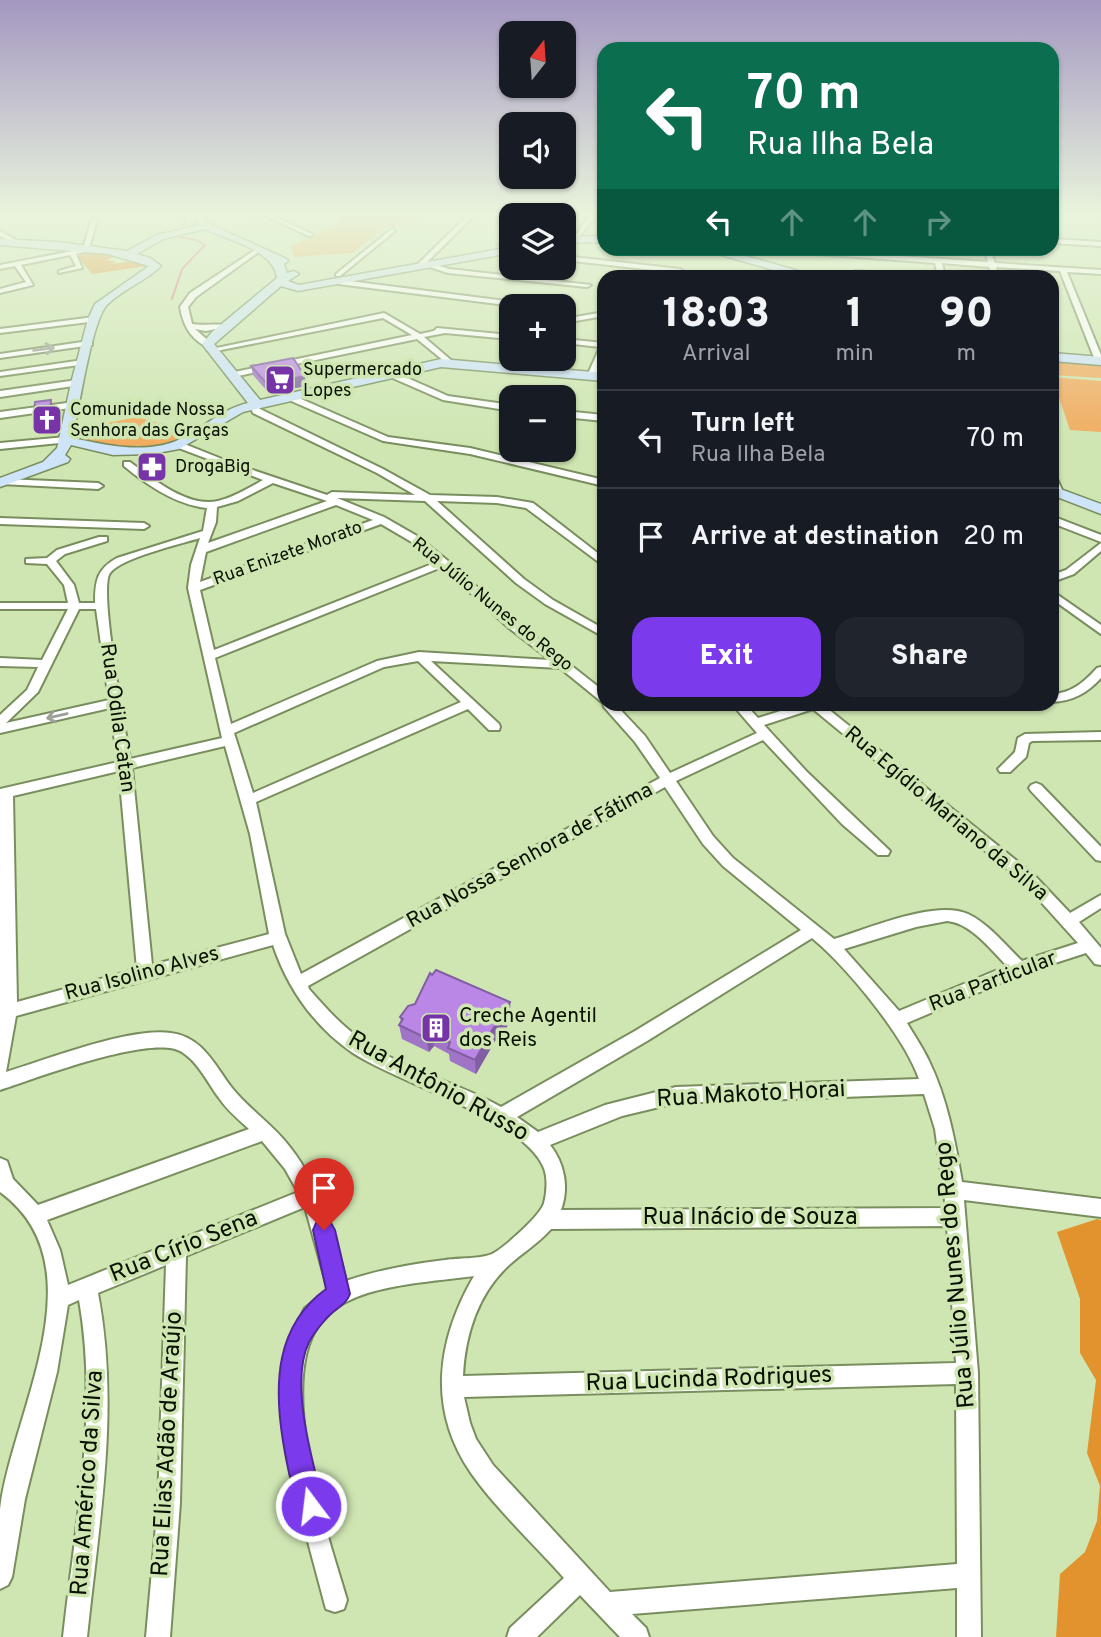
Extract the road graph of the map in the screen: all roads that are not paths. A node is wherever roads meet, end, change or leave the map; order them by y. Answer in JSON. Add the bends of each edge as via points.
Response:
{"nodes":[{"id":1,"x":119,"y":290,"type":"edge"},
{"id":2,"x":200,"y":290,"type":"edge"},
{"id":3,"x":270,"y":290,"type":"edge"},
{"id":4,"x":292,"y":290,"type":"edge"},
{"id":5,"x":420,"y":290,"type":"edge"},
{"id":6,"x":1071,"y":290,"type":"edge"},
{"id":7,"x":262,"y":298,"type":"junction"},
{"id":8,"x":499,"y":302,"type":"edge"},
{"id":9,"x":597,"y":305,"type":"edge"},
{"id":10,"x":576,"y":309,"type":"edge"},
{"id":11,"x":597,"y":315,"type":"edge"},
{"id":12,"x":94,"y":318,"type":"junction"},
{"id":13,"x":576,"y":319,"type":"edge"},
{"id":14,"x":188,"y":325,"type":"junction"},
{"id":15,"x":226,"y":326,"type":"junction"},
{"id":16,"x":404,"y":327,"type":"junction"},
{"id":17,"x":0,"y":331,"type":"edge"},
{"id":18,"x":444,"y":331,"type":"junction"},
{"id":19,"x":418,"y":336,"type":"junction"},
{"id":20,"x":499,"y":336,"type":"edge"},
{"id":21,"x":576,"y":342,"type":"edge"},
{"id":22,"x":89,"y":343,"type":"junction"},
{"id":23,"x":597,"y":345,"type":"edge"},
{"id":24,"x":210,"y":347,"type":"junction"},
{"id":25,"x":0,"y":356,"type":"edge"},
{"id":26,"x":1059,"y":357,"type":"edge"},
{"id":27,"x":1100,"y":360,"type":"edge"},
{"id":28,"x":83,"y":362,"type":"junction"},
{"id":29,"x":449,"y":363,"type":"junction"},
{"id":30,"x":0,"y":374,"type":"edge"},
{"id":31,"x":391,"y":374,"type":"junction"},
{"id":32,"x":233,"y":375,"type":"junction"},
{"id":33,"x":597,"y":377,"type":"edge"},
{"id":34,"x":76,"y":383,"type":"junction"},
{"id":35,"x":0,"y":394,"type":"edge"},
{"id":36,"x":292,"y":398,"type":"junction"},
{"id":37,"x":74,"y":405,"type":"junction"},
{"id":38,"x":254,"y":406,"type":"junction"},
{"id":39,"x":499,"y":406,"type":"edge"},
{"id":40,"x":0,"y":415,"type":"edge"},
{"id":41,"x":576,"y":415,"type":"edge"},
{"id":42,"x":597,"y":417,"type":"edge"},
{"id":43,"x":65,"y":445,"type":"junction"},
{"id":44,"x":0,"y":446,"type":"edge"},
{"id":45,"x":184,"y":448,"type":"junction"},
{"id":46,"x":79,"y":457,"type":"junction"},
{"id":47,"x":50,"y":462,"type":"junction"},
{"id":48,"x":127,"y":464,"type":"junction"},
{"id":49,"x":272,"y":480,"type":"junction"},
{"id":50,"x":2,"y":482,"type":"edge"},
{"id":51,"x":597,"y":482,"type":"edge"},
{"id":52,"x":98,"y":486,"type":"dead end"},
{"id":53,"x":288,"y":486,"type":"junction"},
{"id":54,"x":1059,"y":492,"type":"edge"},
{"id":55,"x":317,"y":495,"type":"junction"},
{"id":56,"x":428,"y":498,"type":"junction"},
{"id":57,"x":232,"y":499,"type":"junction"},
{"id":58,"x":337,"y":501,"type":"junction"},
{"id":59,"x":212,"y":505,"type":"junction"},
{"id":60,"x":1101,"y":509,"type":"edge"},
{"id":61,"x":382,"y":520,"type":"junction"},
{"id":62,"x":0,"y":521,"type":"edge"},
{"id":63,"x":1059,"y":522,"type":"edge"},
{"id":64,"x":144,"y":526,"type":"dead end"},
{"id":65,"x":103,"y":539,"type":"dead end"},
{"id":66,"x":1101,"y":540,"type":"edge"},
{"id":67,"x":202,"y":541,"type":"junction"},
{"id":68,"x":1101,"y":546,"type":"edge"},
{"id":69,"x":597,"y":558,"type":"edge"},
{"id":70,"x":30,"y":561,"type":"dead end"},
{"id":71,"x":50,"y":561,"type":"junction"},
{"id":72,"x":444,"y":563,"type":"junction"},
{"id":73,"x":1059,"y":576,"type":"edge"},
{"id":74,"x":194,"y":588,"type":"junction"},
{"id":75,"x":1059,"y":599,"type":"edge"},
{"id":76,"x":0,"y":606,"type":"edge"},
{"id":77,"x":101,"y":606,"type":"junction"},
{"id":78,"x":75,"y":607,"type":"junction"},
{"id":79,"x":597,"y":630,"type":"edge"},
{"id":80,"x":1101,"y":631,"type":"edge"},
{"id":81,"x":209,"y":656,"type":"junction"},
{"id":82,"x":419,"y":656,"type":"junction"},
{"id":83,"x":0,"y":662,"type":"edge"},
{"id":84,"x":46,"y":664,"type":"junction"},
{"id":85,"x":562,"y":664,"type":"junction"},
{"id":86,"x":1101,"y":671,"type":"edge"},
{"id":87,"x":597,"y":693,"type":"edge"},
{"id":88,"x":1059,"y":698,"type":"edge"},
{"id":89,"x":114,"y":703,"type":"junction"},
{"id":90,"x":468,"y":704,"type":"junction"},
{"id":91,"x":614,"y":711,"type":"edge"},
{"id":92,"x":744,"y":711,"type":"edge"},
{"id":93,"x":800,"y":711,"type":"edge"},
{"id":94,"x":824,"y":711,"type":"edge"},
{"id":95,"x":0,"y":722,"type":"edge"},
{"id":96,"x":494,"y":727,"type":"dead end"},
{"id":97,"x":0,"y":729,"type":"edge"},
{"id":98,"x":761,"y":729,"type":"junction"},
{"id":99,"x":228,"y":736,"type":"junction"},
{"id":100,"x":1101,"y":736,"type":"edge"},
{"id":101,"x":125,"y":767,"type":"junction"},
{"id":102,"x":1005,"y":769,"type":"dead end"},
{"id":103,"x":668,"y":780,"type":"junction"},
{"id":104,"x":1036,"y":788,"type":"dead end"},
{"id":105,"x":3,"y":794,"type":"edge"},
{"id":106,"x":249,"y":800,"type":"junction"},
{"id":107,"x":883,"y":851,"type":"dead end"},
{"id":108,"x":1101,"y":856,"type":"edge"},
{"id":109,"x":1101,"y":901,"type":"edge"},
{"id":110,"x":1069,"y":921,"type":"junction"},
{"id":111,"x":813,"y":930,"type":"junction"},
{"id":112,"x":276,"y":938,"type":"junction"},
{"id":113,"x":832,"y":946,"type":"junction"},
{"id":114,"x":1096,"y":952,"type":"edge"},
{"id":115,"x":1018,"y":968,"type":"junction"},
{"id":116,"x":145,"y":973,"type":"junction"},
{"id":117,"x":297,"y":984,"type":"junction"},
{"id":118,"x":9,"y":1011,"type":"junction"},
{"id":119,"x":897,"y":1020,"type":"junction"},
{"id":120,"x":0,"y":1068,"type":"edge"},
{"id":121,"x":0,"y":1082,"type":"edge"},
{"id":122,"x":931,"y":1086,"type":"junction"},
{"id":123,"x":502,"y":1116,"type":"junction"},
{"id":124,"x":264,"y":1132,"type":"junction"},
{"id":125,"x":537,"y":1142,"type":"junction"},
{"id":126,"x":2,"y":1177,"type":"edge"},
{"id":127,"x":954,"y":1190,"type":"junction"},
{"id":128,"x":310,"y":1196,"type":"junction"},
{"id":129,"x":1101,"y":1208,"type":"edge"},
{"id":130,"x":35,"y":1215,"type":"junction"},
{"id":131,"x":954,"y":1217,"type":"junction"},
{"id":132,"x":547,"y":1220,"type":"junction"},
{"id":133,"x":176,"y":1251,"type":"junction"},
{"id":134,"x":497,"y":1263,"type":"junction"},
{"id":135,"x":87,"y":1287,"type":"junction"},
{"id":136,"x":339,"y":1294,"type":"junction"},
{"id":137,"x":58,"y":1299,"type":"junction"},
{"id":138,"x":967,"y":1373,"type":"junction"},
{"id":139,"x":451,"y":1387,"type":"junction"},
{"id":140,"x":968,"y":1575,"type":"junction"},
{"id":141,"x":0,"y":1577,"type":"edge"},
{"id":142,"x":580,"y":1579,"type":"junction"},
{"id":143,"x":335,"y":1600,"type":"dead end"},
{"id":144,"x":605,"y":1604,"type":"junction"},
{"id":145,"x":75,"y":1637,"type":"edge"},
{"id":146,"x":159,"y":1637,"type":"edge"},
{"id":147,"x":519,"y":1637,"type":"edge"},
{"id":148,"x":637,"y":1637,"type":"edge"},
{"id":149,"x":969,"y":1637,"type":"edge"}],
"edges":[{"from":1,"to":12,"type":"street","via":[[100,304]]},
{"from":2,"to":14,"type":"street","via":[[184,307]]},
{"from":3,"to":7,"type":"street"},
{"from":4,"to":7,"type":"street"},
{"from":5,"to":8,"type":"street"},
{"from":6,"to":27,"type":"street"},
{"from":7,"to":15,"type":"street"},
{"from":9,"to":10,"type":"street"},
{"from":11,"to":13,"type":"street"},
{"from":12,"to":17,"type":"street"},
{"from":12,"to":22,"type":"street"},
{"from":14,"to":15,"type":"street","via":[[206,329]]},
{"from":14,"to":24,"type":"street"},
{"from":15,"to":24,"type":"street"},
{"from":16,"to":18,"type":"street"},
{"from":16,"to":19,"type":"street"},
{"from":16,"to":24,"type":"street","via":[[378,315]]},
{"from":18,"to":19,"type":"street"},
{"from":18,"to":20,"type":"street"},
{"from":19,"to":29,"type":"street"},
{"from":19,"to":32,"type":"street"},
{"from":21,"to":23,"type":"street"},
{"from":25,"to":22,"type":"street","one_way":true},
{"from":22,"to":28,"type":"street"},
{"from":24,"to":32,"type":"street"},
{"from":26,"to":27,"type":"street"},
{"from":28,"to":30,"type":"street"},
{"from":28,"to":34,"type":"street"},
{"from":29,"to":31,"type":"street"},
{"from":29,"to":33,"type":"street"},
{"from":31,"to":36,"type":"street"},
{"from":31,"to":39,"type":"street","via":[[446,398]]},
{"from":32,"to":38,"type":"street"},
{"from":34,"to":35,"type":"street"},
{"from":34,"to":37,"type":"street"},
{"from":36,"to":38,"type":"street"},
{"from":36,"to":51,"type":"street","via":[[386,439],[470,451]]},
{"from":37,"to":40,"type":"street"},
{"from":37,"to":43,"type":"street"},
{"from":38,"to":45,"type":"street","via":[[229,414]]},
{"from":38,"to":56,"type":"street"},
{"from":41,"to":42,"type":"street"},
{"from":43,"to":44,"type":"street"},
{"from":43,"to":45,"type":"street","via":[[113,451]]},
{"from":43,"to":46,"type":"street"},
{"from":43,"to":47,"type":"street"},
{"from":45,"to":48,"type":"street","via":[[173,458]]},
{"from":45,"to":49,"type":"street","name":"Rua Júlio Nunes do Rego"},
{"from":46,"to":47,"type":"street"},
{"from":46,"to":48,"type":"street"},
{"from":47,"to":50,"type":"street"},
{"from":48,"to":59,"type":"street","via":[[170,491]]},
{"from":49,"to":53,"type":"street","name":"Rua Júlio Nunes do Rego"},
{"from":49,"to":57,"type":"street"},
{"from":50,"to":52,"type":"street"},
{"from":53,"to":55,"type":"street","name":"Rua Júlio Nunes do Rego"},
{"from":53,"to":57,"type":"street"},
{"from":54,"to":60,"type":"street"},
{"from":55,"to":56,"type":"street"},
{"from":55,"to":58,"type":"street","name":"Rua Júlio Nunes do Rego"},
{"from":56,"to":69,"type":"street","via":[[529,505]]},
{"from":56,"to":79,"type":"street","via":[[520,580]]},
{"from":57,"to":59,"type":"street"},
{"from":58,"to":61,"type":"street","name":"Rua Júlio Nunes do Rego"},
{"from":58,"to":67,"type":"street"},
{"from":59,"to":67,"type":"street","name":"Rua Antônio Russo"},
{"from":61,"to":72,"type":"street","name":"Rua Júlio Nunes do Rego"},
{"from":61,"to":74,"type":"street","name":"Rua Enizete Morato"},
{"from":62,"to":64,"type":"street"},
{"from":63,"to":66,"type":"street"},
{"from":65,"to":71,"type":"street","via":[[61,552]]},
{"from":67,"to":74,"type":"street","name":"Rua Antônio Russo"},
{"from":67,"to":77,"type":"street","name":"Rua Odila Catan","via":[[108,567],[102,574]]},
{"from":68,"to":73,"type":"street"},
{"from":70,"to":71,"type":"street"},
{"from":71,"to":78,"type":"street","via":[[69,584]]},
{"from":72,"to":81,"type":"street"},
{"from":72,"to":85,"type":"street","name":"Rua Júlio Nunes do Rego"},
{"from":74,"to":81,"type":"street","name":"Rua Antônio Russo"},
{"from":75,"to":80,"type":"street"},
{"from":76,"to":78,"type":"street"},
{"from":77,"to":78,"type":"street"},
{"from":77,"to":89,"type":"street","name":"Rua Odila Catan"},
{"from":78,"to":84,"type":"street"},
{"from":81,"to":99,"type":"street","name":"Rua Antônio Russo"},
{"from":82,"to":85,"type":"street"},
{"from":82,"to":90,"type":"street"},
{"from":82,"to":99,"type":"street","via":[[381,664]]},
{"from":83,"to":84,"type":"street"},
{"from":84,"to":95,"type":"street","via":[[32,692]]},
{"from":85,"to":87,"type":"street","name":"Rua Júlio Nunes do Rego"},
{"from":86,"to":88,"type":"street","via":[[1083,691]]},
{"from":89,"to":97,"type":"street","one_way":true},
{"from":89,"to":101,"type":"street","name":"Rua Odila Catan"},
{"from":90,"to":96,"type":"street"},
{"from":90,"to":106,"type":"street"},
{"from":91,"to":103,"type":"street","name":"Rua Júlio Nunes do Rego"},
{"from":92,"to":98,"type":"street"},
{"from":93,"to":98,"type":"street","name":"Rua Nossa Senhora de Fátima"},
{"from":94,"to":110,"type":"street","name":"Rua Egídio Mariano da Silva","via":[[1028,878]]},
{"from":98,"to":103,"type":"street","name":"Rua Nossa Senhora de Fátima"},
{"from":98,"to":107,"type":"street","via":[[847,820]]},
{"from":99,"to":101,"type":"street"},
{"from":99,"to":106,"type":"street","name":"Rua Antônio Russo"},
{"from":100,"to":102,"type":"street","via":[[1030,737]]},
{"from":101,"to":105,"type":"street"},
{"from":101,"to":116,"type":"street","name":"Rua Odila Catan"},
{"from":103,"to":111,"type":"street","name":"Rua Júlio Nunes do Rego","via":[[728,862]]},
{"from":103,"to":117,"type":"street","name":"Rua Nossa Senhora de Fátima"},
{"from":104,"to":108,"type":"street"},
{"from":105,"to":118,"type":"street"},
{"from":106,"to":112,"type":"street","name":"Rua Antônio Russo"},
{"from":109,"to":110,"type":"street"},
{"from":110,"to":114,"type":"street","name":"Rua Egídio Mariano da Silva"},
{"from":111,"to":113,"type":"street","name":"Rua Júlio Nunes do Rego"},
{"from":111,"to":123,"type":"street"},
{"from":112,"to":116,"type":"street","name":"Rua Isolino Alves"},
{"from":112,"to":117,"type":"street","name":"Rua Antônio Russo"},
{"from":113,"to":115,"type":"street","via":[[955,915],[967,920]]},
{"from":113,"to":119,"type":"street","name":"Rua Júlio Nunes do Rego"},
{"from":114,"to":115,"type":"street","name":"Rua Particular"},
{"from":115,"to":119,"type":"street","name":"Rua Particular"},
{"from":116,"to":118,"type":"street","name":"Rua Isolino Alves"},
{"from":117,"to":123,"type":"street","name":"Rua Antônio Russo","via":[[321,1015],[360,1048]]},
{"from":118,"to":120,"type":"street"},
{"from":119,"to":122,"type":"street","name":"Rua Júlio Nunes do Rego"},
{"from":121,"to":124,"type":"street","via":[[129,1045],[174,1040],[197,1053],[239,1110]]},
{"from":122,"to":125,"type":"street","name":"Rua Makoto Horai","via":[[676,1095],[613,1111]]},
{"from":122,"to":127,"type":"street","name":"Rua Júlio Nunes do Rego"},
{"from":123,"to":125,"type":"street","name":"Rua Antônio Russo"},
{"from":124,"to":128,"type":"street","via":[[291,1162]]},
{"from":124,"to":130,"type":"street"},
{"from":125,"to":132,"type":"street","name":"Rua Antônio Russo","via":[[551,1160],[555,1178],[554,1202]]},
{"from":126,"to":130,"type":"street"},
{"from":127,"to":129,"type":"street"},
{"from":127,"to":131,"type":"street","name":"Rua Júlio Nunes do Rego"},
{"from":128,"to":133,"type":"street","name":"Rua Círio Sena"},
{"from":128,"to":136,"type":"street","via":[[324,1230]]},
{"from":130,"to":137,"type":"street","via":[[48,1246]]},
{"from":131,"to":132,"type":"street","name":"Rua Inácio de Souza"},
{"from":131,"to":138,"type":"street","name":"Rua Júlio Nunes do Rego"},
{"from":132,"to":134,"type":"street"},
{"from":133,"to":135,"type":"street","name":"Rua Círio Sena"},
{"from":133,"to":146,"type":"street","name":"Rua Elias Adão de Araújo","via":[[169,1503]]},
{"from":134,"to":136,"type":"street","via":[[401,1278]]},
{"from":134,"to":139,"type":"street","via":[[466,1308],[454,1346]]},
{"from":135,"to":137,"type":"street","name":"Rua Círio Sena"},
{"from":135,"to":145,"type":"street","name":"Rua Américo da Silva","via":[[96,1335],[99,1395]]},
{"from":136,"to":143,"type":"street","via":[[301,1334],[290,1383],[299,1459]]},
{"from":137,"to":141,"type":"street"},
{"from":138,"to":139,"type":"street","name":"Rua Lucinda Rodrigues"},
{"from":138,"to":140,"type":"street","name":"Rua Júlio Nunes do Rego"},
{"from":139,"to":142,"type":"street","via":[[467,1446],[482,1470]]},
{"from":140,"to":144,"type":"street"},
{"from":140,"to":149,"type":"street","name":"Rua Júlio Nunes do Rego"},
{"from":142,"to":144,"type":"street"},
{"from":142,"to":147,"type":"street"},
{"from":144,"to":148,"type":"street"}]}
